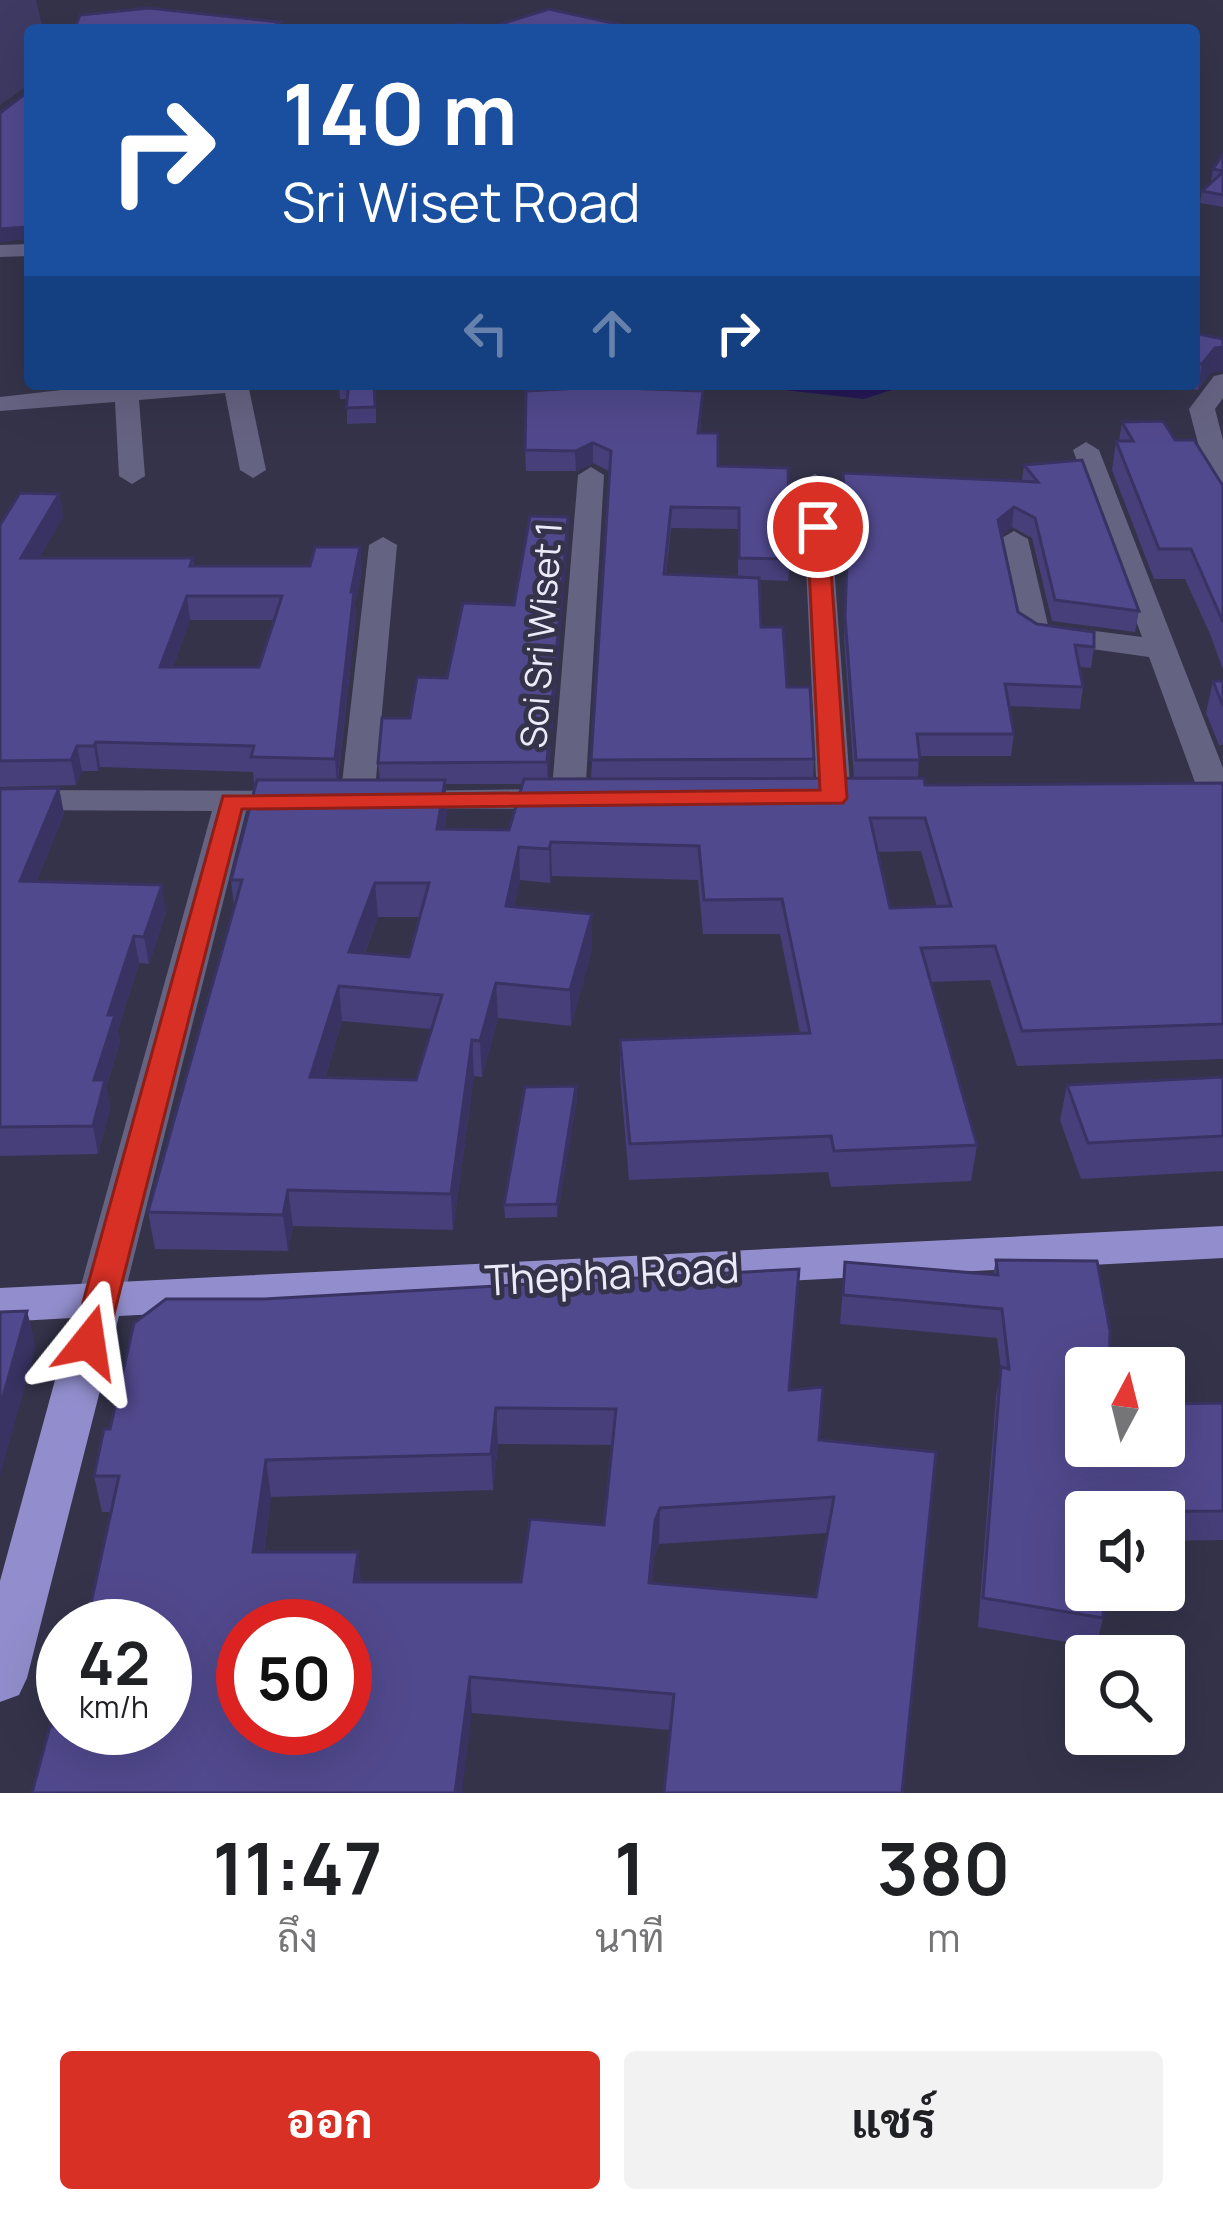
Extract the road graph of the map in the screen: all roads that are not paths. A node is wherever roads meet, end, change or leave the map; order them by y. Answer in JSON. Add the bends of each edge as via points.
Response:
{"nodes":[{"id":1,"x":1223,"y":381,"type":"edge"},
{"id":2,"x":118,"y":390,"type":"edge"},
{"id":3,"x":126,"y":390,"type":"edge"},
{"id":4,"x":237,"y":390,"type":"edge"},
{"id":5,"x":0,"y":404,"type":"edge"},
{"id":6,"x":1085,"y":450,"type":"dead end"},
{"id":7,"x":253,"y":470,"type":"dead end"},
{"id":8,"x":591,"y":475,"type":"dead end"},
{"id":9,"x":132,"y":476,"type":"dead end"},
{"id":10,"x":815,"y":482,"type":"dead end"},
{"id":11,"x":1223,"y":489,"type":"edge"},
{"id":12,"x":1014,"y":539,"type":"dead end"},
{"id":13,"x":383,"y":545,"type":"dead end"},
{"id":14,"x":1160,"y":649,"type":"junction"},
{"id":15,"x":1169,"y":796,"type":"edge"},
{"id":16,"x":1220,"y":796,"type":"edge"},
{"id":17,"x":790,"y":798,"type":"edge"},
{"id":18,"x":613,"y":799,"type":"edge"},
{"id":19,"x":0,"y":800,"type":"edge"},
{"id":20,"x":568,"y":800,"type":"junction"},
{"id":21,"x":356,"y":801,"type":"junction"},
{"id":22,"x":232,"y":802,"type":"junction"},
{"id":23,"x":1223,"y":1243,"type":"edge"},
{"id":24,"x":100,"y":1300,"type":"junction"},
{"id":25,"x":0,"y":1305,"type":"edge"},
{"id":26,"x":0,"y":1678,"type":"edge"}],
"edges":[{"from":1,"to":11,"type":"street","via":[[1202,409]]},
{"from":2,"to":5,"type":"street"},
{"from":3,"to":9,"type":"street"},
{"from":4,"to":7,"type":"street"},
{"from":6,"to":14,"type":"street"},
{"from":8,"to":20,"type":"street","name":"Soi Sri Wiset 1"},
{"from":10,"to":17,"type":"street","via":[[846,798]]},
{"from":12,"to":14,"type":"street","via":[[1036,632]]},
{"from":13,"to":21,"type":"street"},
{"from":14,"to":16,"type":"street"},
{"from":15,"to":16,"type":"street"},
{"from":18,"to":20,"type":"street"},
{"from":19,"to":22,"type":"street"},
{"from":20,"to":21,"type":"street"},
{"from":21,"to":22,"type":"street"},
{"from":22,"to":24,"type":"street"},
{"from":23,"to":24,"type":"main road","name":"Thepha Road"},
{"from":24,"to":25,"type":"main road","name":"Thepha Road"},
{"from":24,"to":26,"type":"main road"}]}
